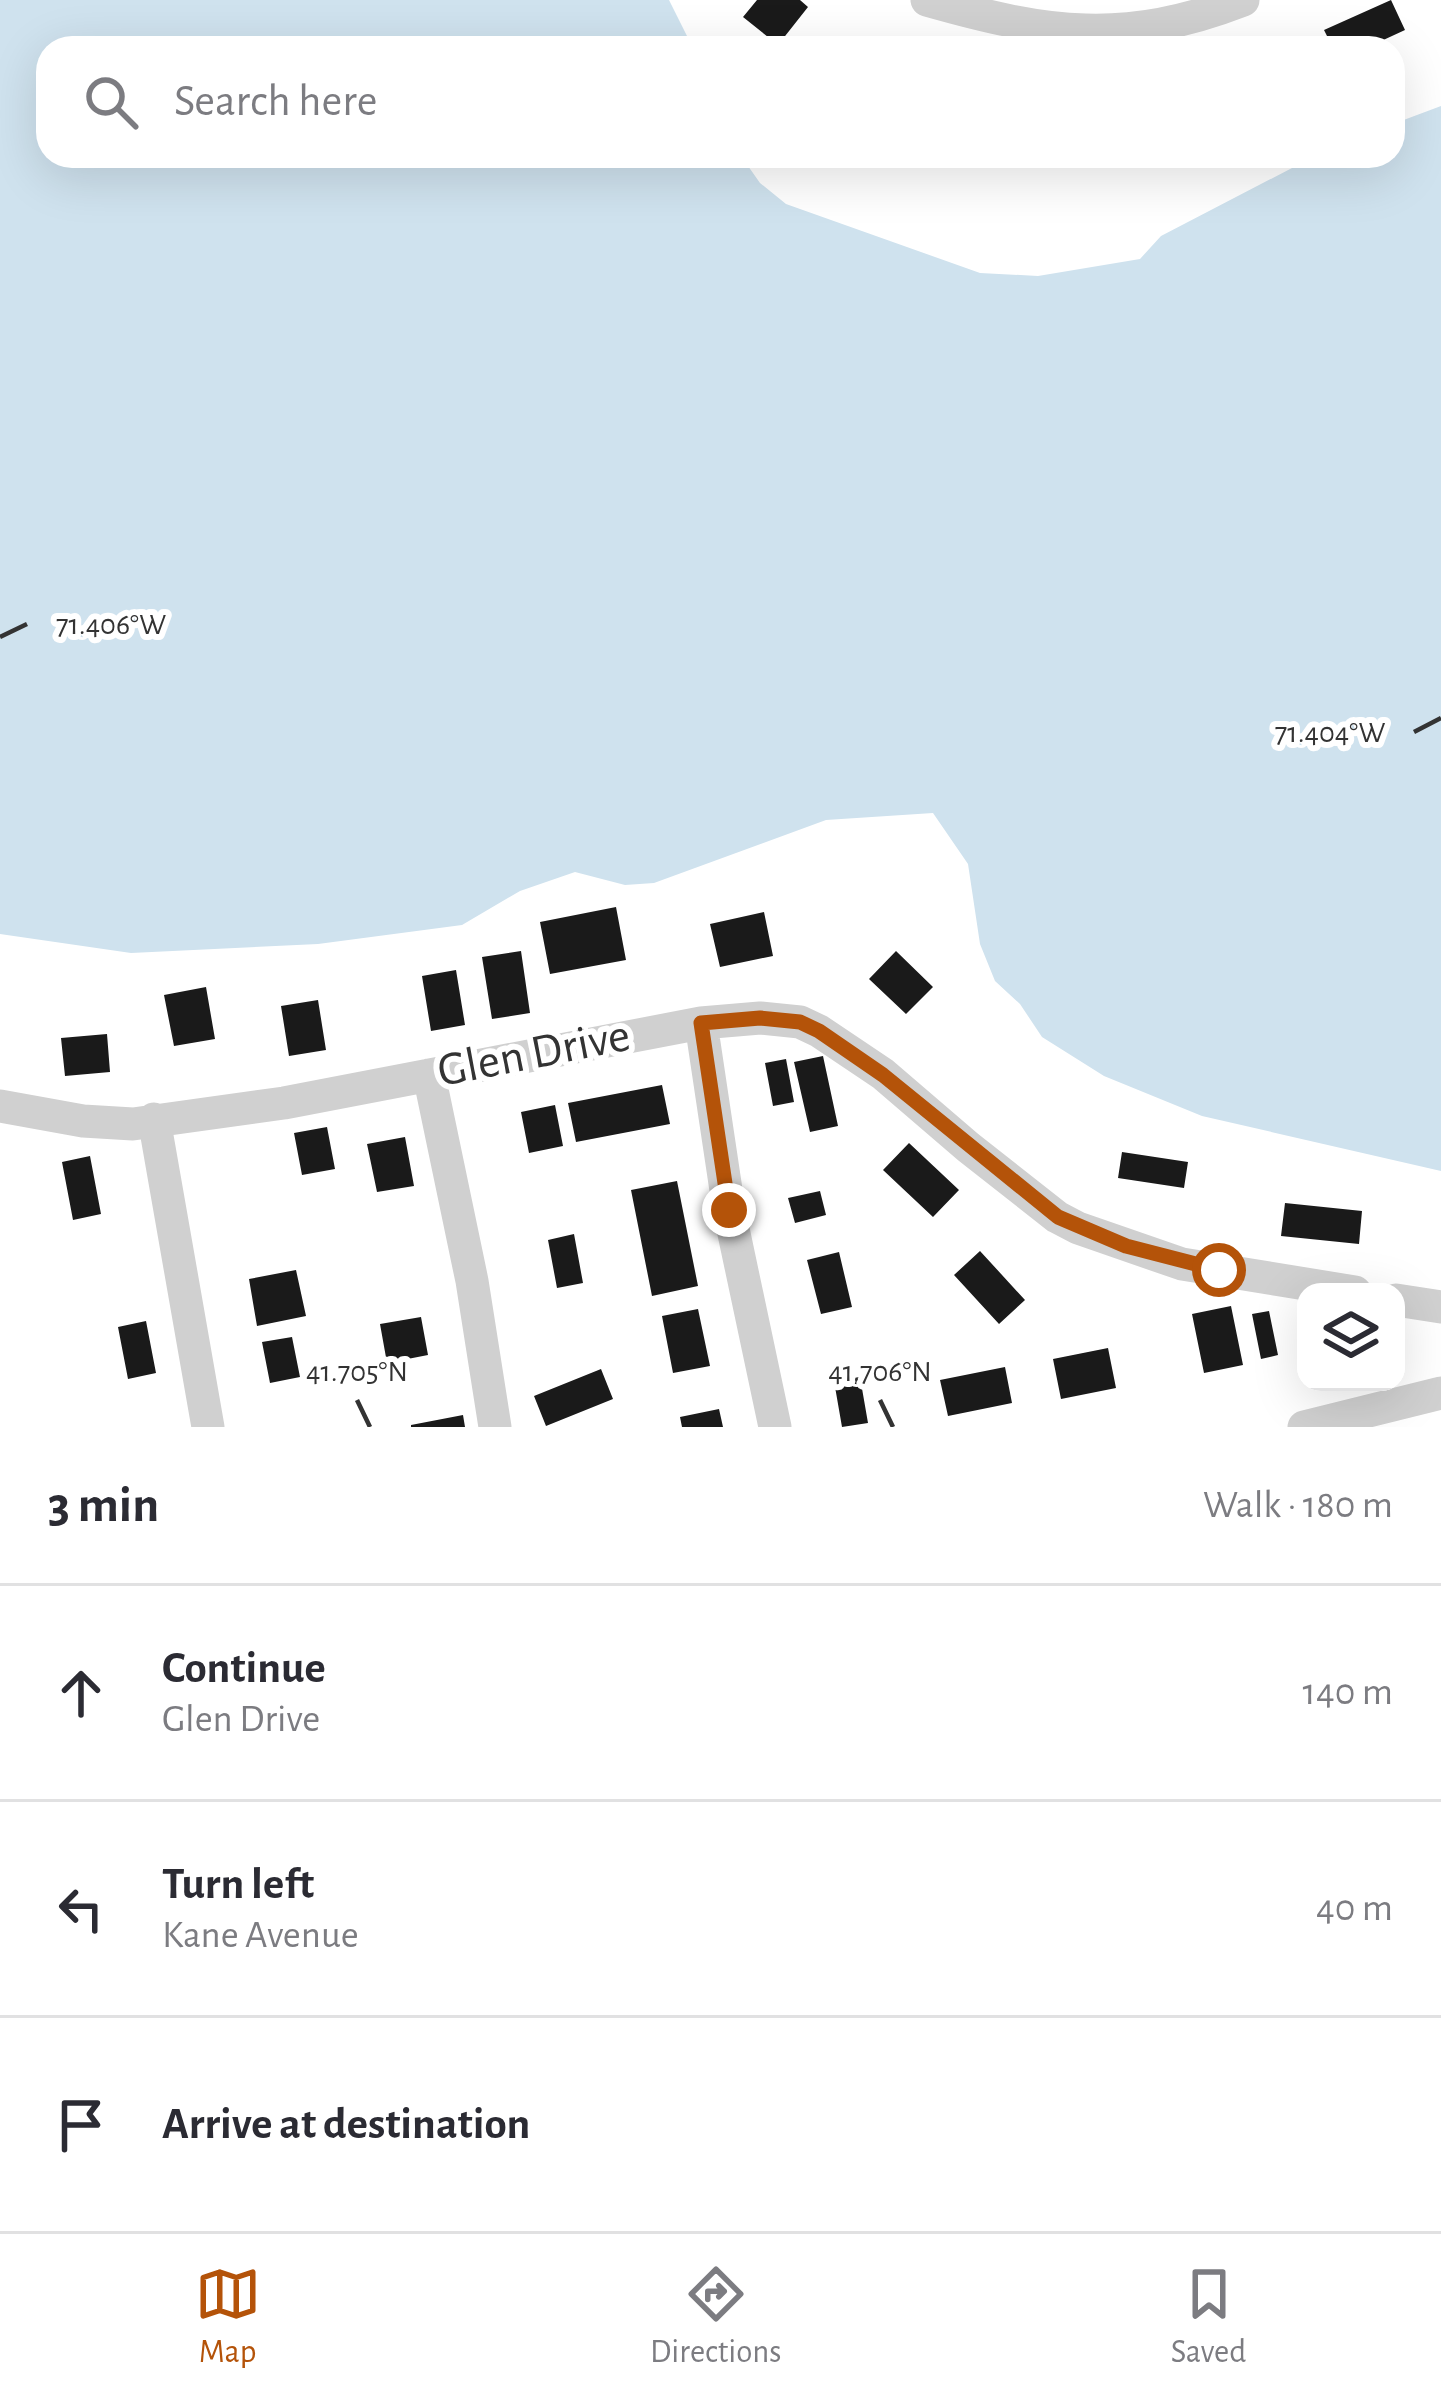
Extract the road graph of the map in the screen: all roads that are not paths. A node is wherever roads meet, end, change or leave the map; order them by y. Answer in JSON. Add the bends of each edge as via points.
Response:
{"nodes":[{"id":1,"x":927,"y":0,"type":"edge"},
{"id":2,"x":1243,"y":0,"type":"edge"},
{"id":3,"x":1006,"y":10,"type":"edge"},
{"id":4,"x":701,"y":1023,"type":"junction"},
{"id":5,"x":429,"y":1075,"type":"junction"},
{"id":6,"x":0,"y":1106,"type":"edge"},
{"id":7,"x":154,"y":1119,"type":"junction"},
{"id":8,"x":1299,"y":1283,"type":"edge"},
{"id":9,"x":1405,"y":1301,"type":"edge"},
{"id":10,"x":1441,"y":1307,"type":"edge"},
{"id":11,"x":1441,"y":1393,"type":"edge"},
{"id":12,"x":208,"y":1427,"type":"edge"},
{"id":13,"x":495,"y":1427,"type":"edge"},
{"id":14,"x":776,"y":1427,"type":"edge"},
{"id":15,"x":1304,"y":1427,"type":"edge"}],
"edges":[{"from":1,"to":3,"type":"street"},
{"from":2,"to":3,"type":"street","via":[[1119,32],[1046,29]]},
{"from":4,"to":5,"type":"street","name":"Glen Drive"},
{"from":4,"to":8,"type":"street","name":"Glen Drive","via":[[800,1022],[883,1075],[1078,1228],[1182,1264]]},
{"from":4,"to":14,"type":"street","via":[[729,1210]]},
{"from":5,"to":7,"type":"street","name":"Glen Drive"},
{"from":5,"to":13,"type":"street"},
{"from":6,"to":7,"type":"street","name":"Glen Drive","via":[[104,1123]]},
{"from":7,"to":12,"type":"street"},
{"from":9,"to":10,"type":"street"},
{"from":11,"to":15,"type":"street"}]}
